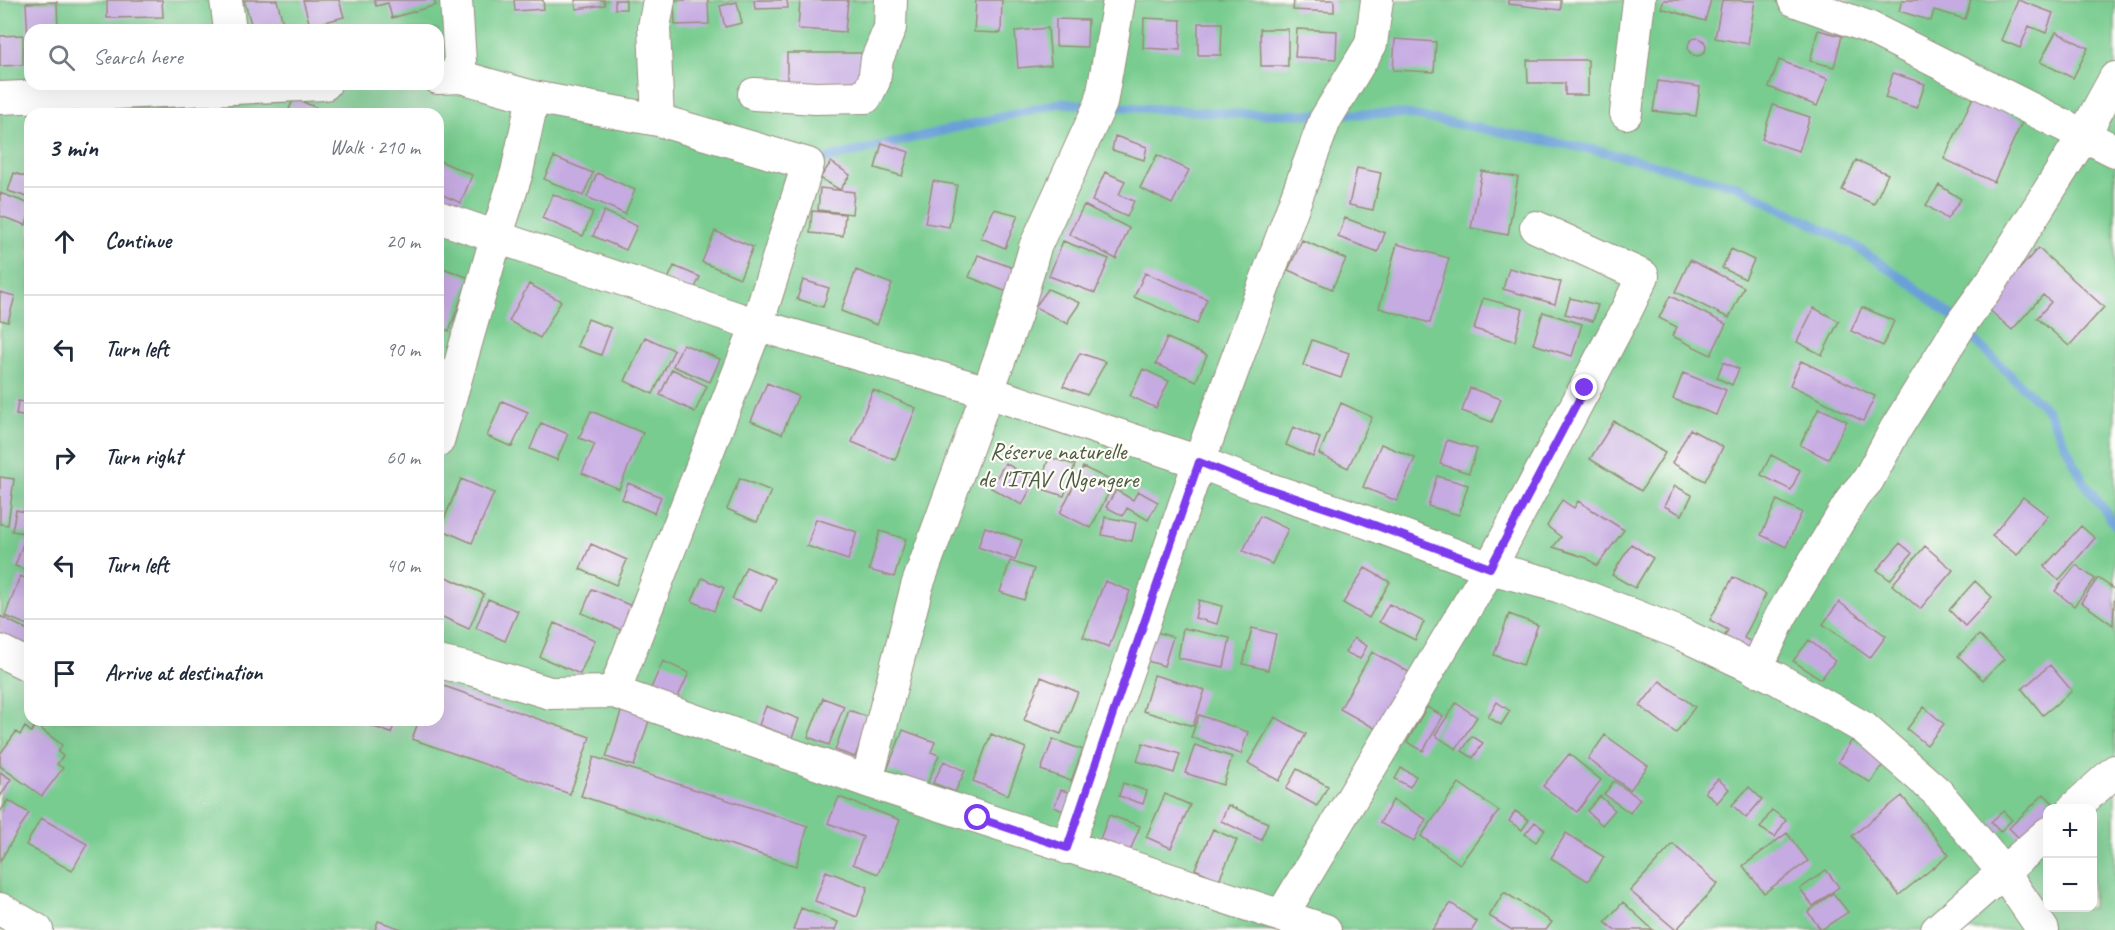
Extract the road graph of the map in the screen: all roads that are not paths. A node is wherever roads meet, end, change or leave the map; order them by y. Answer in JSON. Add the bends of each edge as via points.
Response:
{"nodes":[{"id":1,"x":226,"y":0,"type":"edge"},
{"id":2,"x":456,"y":0,"type":"edge"},
{"id":3,"x":659,"y":0,"type":"edge"},
{"id":4,"x":891,"y":0,"type":"edge"},
{"id":5,"x":1119,"y":0,"type":"edge"},
{"id":6,"x":1377,"y":0,"type":"edge"},
{"id":7,"x":1639,"y":0,"type":"edge"},
{"id":8,"x":1794,"y":0,"type":"edge"},
{"id":9,"x":1872,"y":14,"type":"edge"},
{"id":10,"x":230,"y":24,"type":"edge"},
{"id":11,"x":450,"y":77,"type":"edge"},
{"id":12,"x":2115,"y":78,"type":"edge"},
{"id":13,"x":282,"y":90,"type":"edge"},
{"id":14,"x":754,"y":94,"type":"dead end"},
{"id":15,"x":238,"y":96,"type":"edge"},
{"id":16,"x":533,"y":97,"type":"junction"},
{"id":17,"x":0,"y":98,"type":"edge"},
{"id":18,"x":1626,"y":113,"type":"dead end"},
{"id":19,"x":658,"y":120,"type":"junction"},
{"id":20,"x":2084,"y":135,"type":"junction"},
{"id":21,"x":2115,"y":151,"type":"edge"},
{"id":22,"x":444,"y":219,"type":"edge"},
{"id":23,"x":1536,"y":227,"type":"dead end"},
{"id":24,"x":496,"y":238,"type":"junction"},
{"id":25,"x":757,"y":325,"type":"junction"},
{"id":26,"x":988,"y":392,"type":"junction"},
{"id":27,"x":444,"y":420,"type":"edge"},
{"id":28,"x":1199,"y":462,"type":"junction"},
{"id":29,"x":1490,"y":568,"type":"junction"},
{"id":30,"x":0,"y":651,"type":"edge"},
{"id":31,"x":24,"y":663,"type":"edge"},
{"id":32,"x":444,"y":663,"type":"edge"},
{"id":33,"x":1756,"y":670,"type":"junction"},
{"id":34,"x":614,"y":692,"type":"junction"},
{"id":35,"x":2115,"y":771,"type":"edge"},
{"id":36,"x":867,"y":781,"type":"junction"},
{"id":37,"x":2078,"y":804,"type":"edge"},
{"id":38,"x":2043,"y":838,"type":"edge"},
{"id":39,"x":1067,"y":848,"type":"junction"},
{"id":40,"x":2004,"y":873,"type":"junction"},
{"id":41,"x":0,"y":909,"type":"edge"},
{"id":42,"x":1282,"y":915,"type":"junction"},
{"id":43,"x":37,"y":930,"type":"edge"},
{"id":44,"x":1324,"y":930,"type":"edge"},
{"id":45,"x":1937,"y":930,"type":"edge"},
{"id":46,"x":2043,"y":930,"type":"edge"}],
"edges":[{"from":1,"to":10,"type":"street"},
{"from":2,"to":11,"type":"street"},
{"from":3,"to":19,"type":"street","via":[[654,27]]},
{"from":4,"to":14,"type":"street","via":[[890,28],[866,97]]},
{"from":5,"to":26,"type":"street","via":[[1101,104],[1035,247]]},
{"from":6,"to":28,"type":"street","via":[[1371,44],[1325,120]]},
{"from":7,"to":18,"type":"street"},
{"from":8,"to":9,"type":"street"},
{"from":9,"to":20,"type":"street"},
{"from":11,"to":16,"type":"street"},
{"from":12,"to":20,"type":"street"},
{"from":13,"to":15,"type":"street"},
{"from":15,"to":17,"type":"street"},
{"from":16,"to":19,"type":"street"},
{"from":16,"to":24,"type":"street","via":[[517,172]]},
{"from":19,"to":25,"type":"street","via":[[808,164]]},
{"from":20,"to":21,"type":"street"},
{"from":20,"to":33,"type":"street","via":[[1961,324],[1868,480],[1854,496],[1781,616]]},
{"from":22,"to":24,"type":"street"},
{"from":23,"to":29,"type":"street","via":[[1643,276]]},
{"from":24,"to":25,"type":"street"},
{"from":24,"to":27,"type":"street"},
{"from":25,"to":26,"type":"street"},
{"from":25,"to":34,"type":"street"},
{"from":26,"to":28,"type":"street"},
{"from":26,"to":36,"type":"street","via":[[916,586]]},
{"from":28,"to":29,"type":"street"},
{"from":28,"to":39,"type":"street"},
{"from":29,"to":33,"type":"street","via":[[1558,586],[1677,632]]},
{"from":29,"to":42,"type":"street"},
{"from":30,"to":31,"type":"street"},
{"from":32,"to":34,"type":"street","via":[[550,693]]},
{"from":33,"to":40,"type":"street","via":[[1864,728],[1937,792]]},
{"from":34,"to":36,"type":"street"},
{"from":35,"to":37,"type":"street"},
{"from":36,"to":39,"type":"street"},
{"from":38,"to":40,"type":"street"},
{"from":39,"to":42,"type":"street"},
{"from":40,"to":45,"type":"street"},
{"from":40,"to":46,"type":"street"},
{"from":41,"to":43,"type":"street"},
{"from":42,"to":44,"type":"street"}]}
